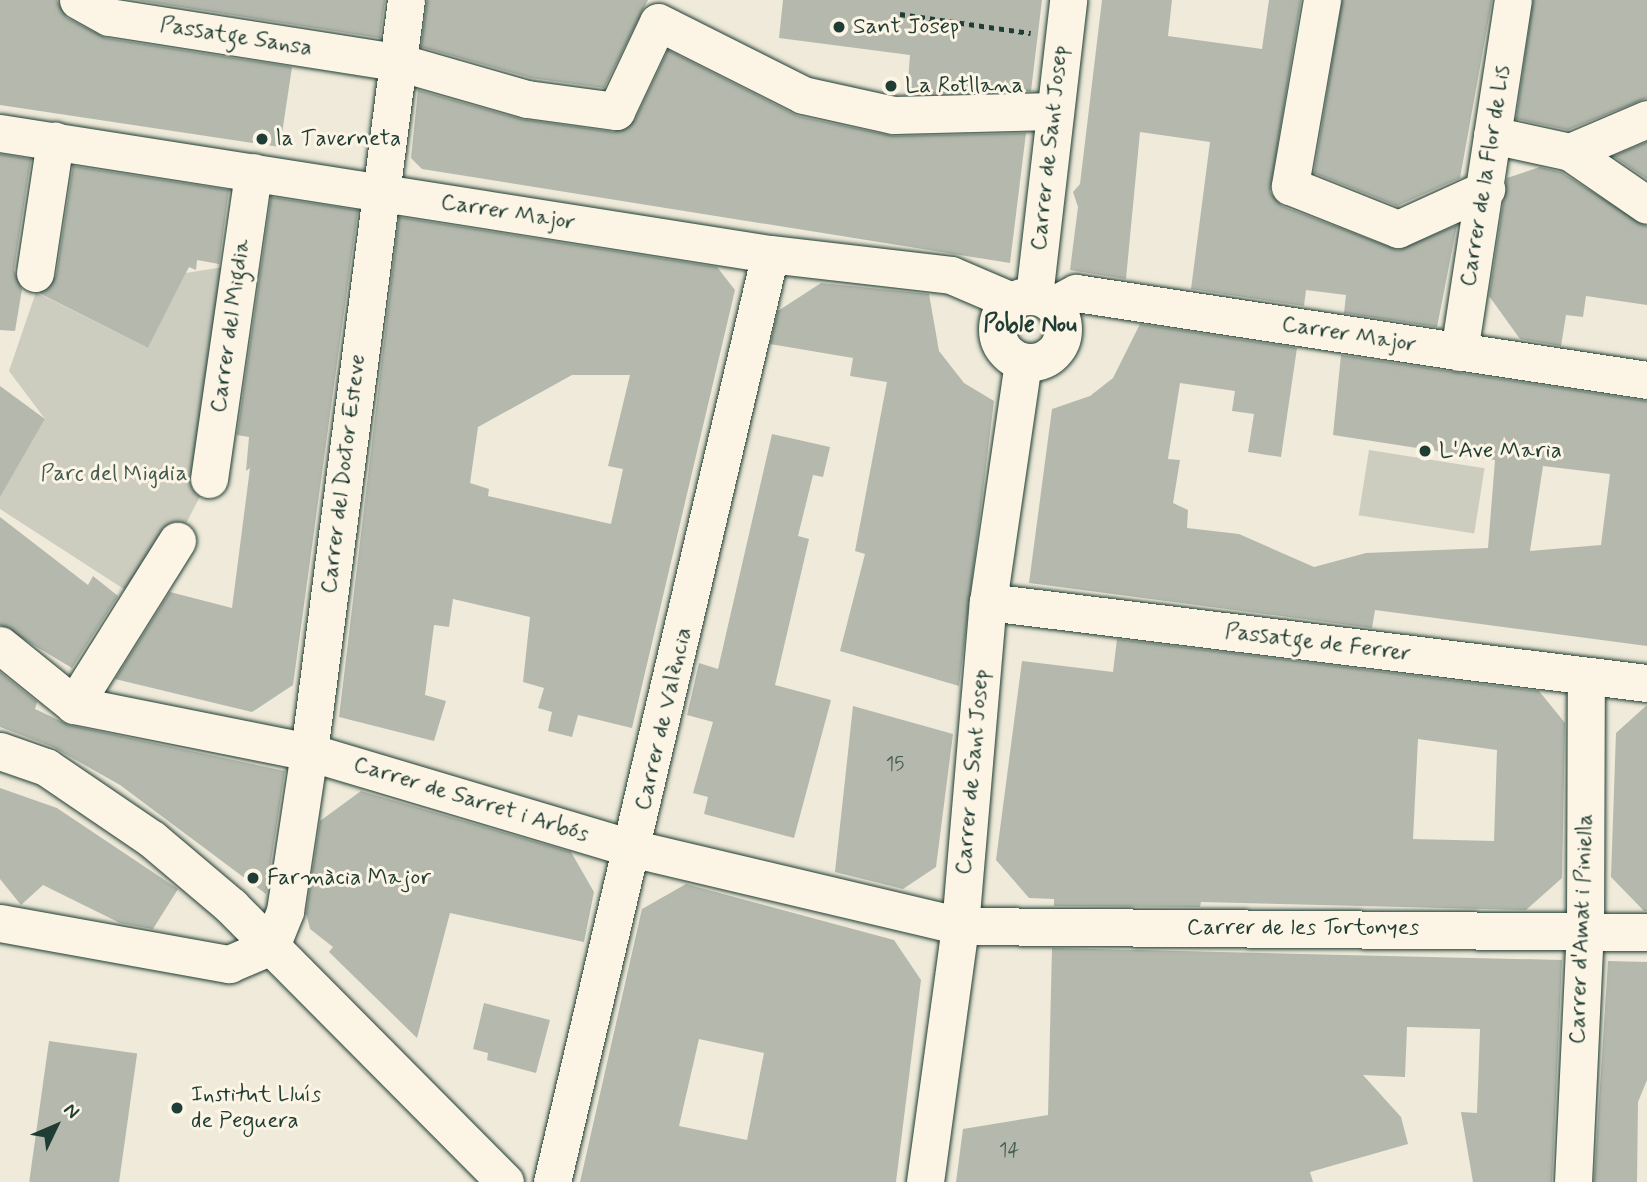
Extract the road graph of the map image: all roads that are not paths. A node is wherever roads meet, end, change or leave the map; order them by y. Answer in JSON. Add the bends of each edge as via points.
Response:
{"nodes":[{"id":1,"x":78,"y":0,"type":"edge"},
{"id":2,"x":406,"y":0,"type":"edge"},
{"id":3,"x":1068,"y":0,"type":"edge"},
{"id":4,"x":1322,"y":0,"type":"edge"},
{"id":5,"x":1513,"y":0,"type":"edge"},
{"id":6,"x":653,"y":11,"type":"edge"},
{"id":7,"x":398,"y":62,"type":"junction"},
{"id":8,"x":1055,"y":111,"type":"junction"},
{"id":9,"x":1647,"y":119,"type":"edge"},
{"id":10,"x":0,"y":133,"type":"edge"},
{"id":11,"x":1492,"y":135,"type":"junction"},
{"id":12,"x":55,"y":141,"type":"junction"},
{"id":13,"x":1570,"y":152,"type":"junction"},
{"id":14,"x":253,"y":172,"type":"junction"},
{"id":15,"x":1486,"y":189,"type":"junction"},
{"id":16,"x":380,"y":192,"type":"junction"},
{"id":17,"x":1647,"y":205,"type":"edge"},
{"id":18,"x":770,"y":254,"type":"junction"},
{"id":19,"x":35,"y":274,"type":"dead end"},
{"id":20,"x":1033,"y":301,"type":"junction"},
{"id":21,"x":1458,"y":352,"type":"junction"},
{"id":22,"x":1023,"y":362,"type":"junction"},
{"id":23,"x":1647,"y":380,"type":"edge"},
{"id":24,"x":209,"y":479,"type":"dead end"},
{"id":25,"x":177,"y":541,"type":"dead end"},
{"id":26,"x":988,"y":603,"type":"junction"},
{"id":27,"x":0,"y":645,"type":"edge"},
{"id":28,"x":1586,"y":677,"type":"junction"},
{"id":29,"x":1647,"y":682,"type":"edge"},
{"id":30,"x":74,"y":705,"type":"junction"},
{"id":31,"x":0,"y":751,"type":"edge"},
{"id":32,"x":309,"y":752,"type":"junction"},
{"id":33,"x":635,"y":849,"type":"junction"},
{"id":34,"x":0,"y":923,"type":"edge"},
{"id":35,"x":960,"y":926,"type":"junction"},
{"id":36,"x":1585,"y":930,"type":"junction"},
{"id":37,"x":1647,"y":932,"type":"edge"},
{"id":38,"x":271,"y":946,"type":"junction"},
{"id":39,"x":505,"y":1182,"type":"edge"},
{"id":40,"x":552,"y":1182,"type":"edge"},
{"id":41,"x":925,"y":1182,"type":"edge"},
{"id":42,"x":1573,"y":1182,"type":"edge"}],
"edges":[{"from":1,"to":7,"type":"street","name":"Passatge Sansa","via":[[109,17]]},
{"from":2,"to":7,"type":"street","name":"Carrer del Doctor Esteve"},
{"from":3,"to":8,"type":"street","name":"Carrer de Sant Josep"},
{"from":4,"to":15,"type":"street","via":[[1290,186],[1398,229]]},
{"from":5,"to":11,"type":"street","name":"Carrer de la Flor de Lis"},
{"from":6,"to":7,"type":"street","name":"Passatge Sansa","via":[[616,111],[527,99]]},
{"from":6,"to":8,"type":"street","via":[[803,95],[893,115]]},
{"from":7,"to":16,"type":"street","name":"Carrer del Doctor Esteve"},
{"from":8,"to":20,"type":"street","name":"Carrer de Sant Josep"},
{"from":9,"to":13,"type":"street"},
{"from":10,"to":12,"type":"street","name":"Carrer Major"},
{"from":11,"to":13,"type":"street"},
{"from":11,"to":15,"type":"street","name":"Carrer de la Flor de Lis"},
{"from":12,"to":14,"type":"street","name":"Carrer Major"},
{"from":12,"to":19,"type":"street"},
{"from":13,"to":17,"type":"street"},
{"from":14,"to":16,"type":"street","name":"Carrer Major"},
{"from":14,"to":24,"type":"street","name":"Carrer del Migdia"},
{"from":15,"to":21,"type":"street","name":"Carrer de la Flor de Lis"},
{"from":16,"to":18,"type":"street","name":"Carrer Major"},
{"from":16,"to":32,"type":"street","name":"Carrer del Doctor Esteve"},
{"from":18,"to":20,"type":"street","name":"Carrer Major","via":[[950,275]]},
{"from":18,"to":33,"type":"street","name":"Carrer de València"},
{"from":20,"to":21,"type":"street","name":"Carrer Major","via":[[1076,293]]},
{"from":20,"to":22,"type":"street","via":[[997,330],[1004,350]]},
{"from":20,"to":22,"type":"street","via":[[1063,324],[1060,345],[1044,360]]},
{"from":21,"to":23,"type":"street","name":"Carrer Major"},
{"from":22,"to":26,"type":"street","name":"Carrer de Sant Josep"},
{"from":25,"to":30,"type":"street"},
{"from":26,"to":28,"type":"street","name":"Passatge de Ferrer"},
{"from":26,"to":35,"type":"street","name":"Carrer de Sant Josep"},
{"from":27,"to":30,"type":"street","name":"Carrer de Sarret i Arbós"},
{"from":28,"to":29,"type":"street","name":"Passatge de Ferrer"},
{"from":28,"to":36,"type":"street","name":"Carrer d'Amat i Piniella"},
{"from":30,"to":32,"type":"street","name":"Carrer de Sarret i Arbós"},
{"from":31,"to":38,"type":"street","via":[[46,766],[152,839]]},
{"from":32,"to":33,"type":"street","name":"Carrer de Sarret i Arbós"},
{"from":32,"to":38,"type":"street","name":"Carrer del Doctor Esteve","via":[[285,911]]},
{"from":33,"to":35,"type":"street","name":"Carrer de Sarret i Arbós"},
{"from":33,"to":40,"type":"street","name":"Carrer de València"},
{"from":34,"to":38,"type":"street","via":[[229,964]]},
{"from":35,"to":36,"type":"street","name":"Carrer de les Tortonyes"},
{"from":35,"to":41,"type":"street","name":"Carrer de Sant Josep"},
{"from":36,"to":37,"type":"street","name":"Carrer de les Tortonyes"},
{"from":36,"to":42,"type":"street","name":"Carrer d'Amat i Piniella"},
{"from":38,"to":39,"type":"street"}]}
